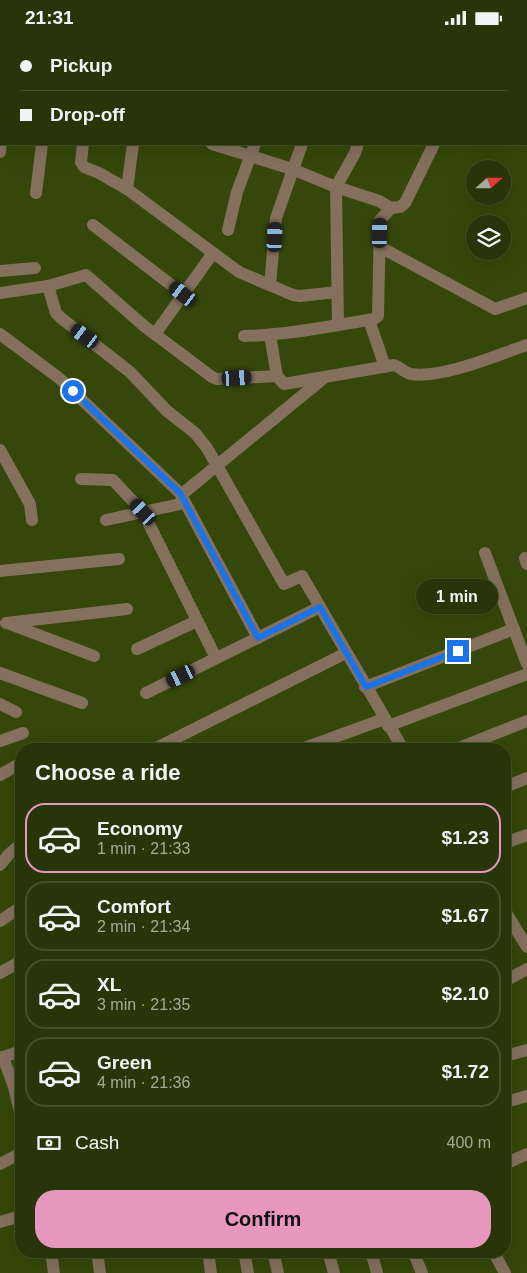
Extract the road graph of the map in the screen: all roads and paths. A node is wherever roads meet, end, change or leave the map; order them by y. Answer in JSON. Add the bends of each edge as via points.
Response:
{"nodes":[{"id":1,"x":42,"y":145,"type":"edge"},
{"id":2,"x":84,"y":145,"type":"edge"},
{"id":3,"x":133,"y":145,"type":"edge"},
{"id":4,"x":222,"y":145,"type":"edge"},
{"id":5,"x":302,"y":145,"type":"edge"},
{"id":6,"x":358,"y":145,"type":"edge"},
{"id":7,"x":434,"y":145,"type":"edge"},
{"id":8,"x":253,"y":150,"type":"edge"},
{"id":9,"x":292,"y":169,"type":"junction"},
{"id":10,"x":336,"y":187,"type":"junction"},
{"id":11,"x":127,"y":189,"type":"junction"},
{"id":12,"x":36,"y":193,"type":"dead end"},
{"id":13,"x":391,"y":208,"type":"junction"},
{"id":14,"x":93,"y":225,"type":"dead end"},
{"id":15,"x":228,"y":230,"type":"dead end"},
{"id":16,"x":380,"y":247,"type":"junction"},
{"id":17,"x":213,"y":253,"type":"junction"},
{"id":18,"x":35,"y":267,"type":"dead end"},
{"id":19,"x":0,"y":271,"type":"edge"},
{"id":20,"x":270,"y":285,"type":"junction"},
{"id":21,"x":48,"y":286,"type":"junction"},
{"id":22,"x":337,"y":292,"type":"junction"},
{"id":23,"x":0,"y":293,"type":"edge"},
{"id":24,"x":183,"y":294,"type":"junction"},
{"id":25,"x":527,"y":298,"type":"edge"},
{"id":26,"x":368,"y":320,"type":"junction"},
{"id":27,"x":338,"y":325,"type":"junction"},
{"id":28,"x":0,"y":334,"type":"edge"},
{"id":29,"x":155,"y":334,"type":"junction"},
{"id":30,"x":244,"y":335,"type":"dead end"},
{"id":31,"x":270,"y":335,"type":"junction"},
{"id":32,"x":527,"y":345,"type":"edge"},
{"id":33,"x":385,"y":367,"type":"junction"},
{"id":34,"x":277,"y":376,"type":"junction"},
{"id":35,"x":325,"y":377,"type":"junction"},
{"id":36,"x":0,"y":450,"type":"edge"},
{"id":37,"x":216,"y":467,"type":"junction"},
{"id":38,"x":81,"y":479,"type":"dead end"},
{"id":39,"x":183,"y":499,"type":"junction"},
{"id":40,"x":143,"y":512,"type":"junction"},
{"id":41,"x":32,"y":519,"type":"dead end"},
{"id":42,"x":106,"y":520,"type":"dead end"},
{"id":43,"x":485,"y":553,"type":"dead end"},
{"id":44,"x":119,"y":559,"type":"dead end"},
{"id":45,"x":0,"y":571,"type":"edge"},
{"id":46,"x":320,"y":607,"type":"junction"},
{"id":47,"x":127,"y":609,"type":"dead end"},
{"id":48,"x":197,"y":621,"type":"junction"},
{"id":49,"x":3,"y":622,"type":"edge"},
{"id":50,"x":514,"y":629,"type":"junction"},
{"id":51,"x":258,"y":638,"type":"junction"},
{"id":52,"x":137,"y":649,"type":"dead end"},
{"id":53,"x":346,"y":653,"type":"junction"},
{"id":54,"x":94,"y":656,"type":"dead end"},
{"id":55,"x":216,"y":658,"type":"junction"},
{"id":56,"x":527,"y":664,"type":"edge"},
{"id":57,"x":0,"y":673,"type":"edge"},
{"id":58,"x":527,"y":674,"type":"edge"},
{"id":59,"x":366,"y":687,"type":"junction"},
{"id":60,"x":146,"y":693,"type":"dead end"},
{"id":61,"x":82,"y":703,"type":"dead end"},
{"id":62,"x":0,"y":704,"type":"edge"},
{"id":63,"x":16,"y":712,"type":"dead end"},
{"id":64,"x":527,"y":721,"type":"edge"},
{"id":65,"x":386,"y":722,"type":"junction"},
{"id":66,"x":23,"y":733,"type":"dead end"},
{"id":67,"x":0,"y":741,"type":"edge"},
{"id":68,"x":166,"y":743,"type":"edge"},
{"id":69,"x":321,"y":743,"type":"edge"},
{"id":70,"x":399,"y":743,"type":"edge"},
{"id":71,"x":471,"y":743,"type":"edge"},
{"id":72,"x":15,"y":766,"type":"edge"},
{"id":73,"x":0,"y":775,"type":"edge"},
{"id":74,"x":527,"y":778,"type":"edge"},
{"id":75,"x":511,"y":785,"type":"edge"},
{"id":76,"x":527,"y":835,"type":"edge"},
{"id":77,"x":511,"y":841,"type":"edge"},
{"id":78,"x":15,"y":849,"type":"edge"},
{"id":79,"x":0,"y":865,"type":"edge"},
{"id":80,"x":15,"y":911,"type":"edge"},
{"id":81,"x":0,"y":921,"type":"edge"},
{"id":82,"x":511,"y":921,"type":"edge"},
{"id":83,"x":527,"y":947,"type":"edge"},
{"id":84,"x":15,"y":964,"type":"edge"},
{"id":85,"x":527,"y":969,"type":"edge"},
{"id":86,"x":0,"y":973,"type":"edge"},
{"id":87,"x":511,"y":978,"type":"edge"},
{"id":88,"x":527,"y":1050,"type":"edge"},
{"id":89,"x":15,"y":1053,"type":"edge"},
{"id":90,"x":511,"y":1054,"type":"edge"},
{"id":91,"x":2,"y":1057,"type":"edge"},
{"id":92,"x":15,"y":1081,"type":"edge"},
{"id":93,"x":527,"y":1096,"type":"edge"},
{"id":94,"x":511,"y":1100,"type":"edge"},
{"id":95,"x":527,"y":1155,"type":"edge"},
{"id":96,"x":15,"y":1156,"type":"edge"},
{"id":97,"x":511,"y":1162,"type":"edge"},
{"id":98,"x":0,"y":1164,"type":"edge"},
{"id":99,"x":15,"y":1218,"type":"edge"},
{"id":100,"x":0,"y":1222,"type":"edge"},
{"id":101,"x":52,"y":1258,"type":"edge"},
{"id":102,"x":98,"y":1258,"type":"edge"},
{"id":103,"x":209,"y":1258,"type":"edge"},
{"id":104,"x":245,"y":1258,"type":"edge"},
{"id":105,"x":275,"y":1258,"type":"edge"},
{"id":106,"x":330,"y":1258,"type":"edge"},
{"id":107,"x":372,"y":1258,"type":"edge"},
{"id":108,"x":416,"y":1258,"type":"edge"},
{"id":109,"x":497,"y":1258,"type":"edge"},
{"id":110,"x":54,"y":1273,"type":"edge"},
{"id":111,"x":100,"y":1273,"type":"edge"},
{"id":112,"x":211,"y":1273,"type":"edge"},
{"id":113,"x":248,"y":1273,"type":"edge"},
{"id":114,"x":278,"y":1273,"type":"edge"},
{"id":115,"x":334,"y":1273,"type":"edge"},
{"id":116,"x":377,"y":1273,"type":"edge"},
{"id":117,"x":422,"y":1273,"type":"edge"},
{"id":118,"x":505,"y":1273,"type":"edge"}],
"edges":[{"from":1,"to":12,"type":"street"},
{"from":2,"to":11,"type":"street","via":[[81,162],[84,167]]},
{"from":3,"to":11,"type":"street"},
{"from":4,"to":8,"type":"street"},
{"from":5,"to":9,"type":"street"},
{"from":6,"to":10,"type":"street"},
{"from":7,"to":13,"type":"street","via":[[405,203]]},
{"from":8,"to":9,"type":"street"},
{"from":8,"to":15,"type":"street","via":[[237,192]]},
{"from":9,"to":10,"type":"street"},
{"from":9,"to":20,"type":"street","via":[[276,219]]},
{"from":10,"to":13,"type":"street"},
{"from":10,"to":22,"type":"street"},
{"from":11,"to":17,"type":"street"},
{"from":13,"to":16,"type":"street","via":[[380,220]]},
{"from":14,"to":24,"type":"street"},
{"from":16,"to":25,"type":"street","via":[[496,309]]},
{"from":16,"to":26,"type":"street","via":[[379,310],[378,316]]},
{"from":17,"to":20,"type":"street","via":[[238,272]]},
{"from":17,"to":24,"type":"street"},
{"from":18,"to":19,"type":"street"},
{"from":20,"to":22,"type":"street","via":[[300,296]]},
{"from":21,"to":23,"type":"street"},
{"from":21,"to":29,"type":"street","via":[[86,275]]},
{"from":21,"to":37,"type":"street","via":[[56,313],[130,372],[167,411],[195,433]]},
{"from":22,"to":27,"type":"street"},
{"from":24,"to":29,"type":"street"},
{"from":26,"to":27,"type":"street"},
{"from":26,"to":33,"type":"street"},
{"from":27,"to":31,"type":"street"},
{"from":28,"to":39,"type":"street","via":[[59,378]]},
{"from":29,"to":34,"type":"street","via":[[217,379]]},
{"from":30,"to":31,"type":"street"},
{"from":31,"to":34,"type":"street"},
{"from":32,"to":33,"type":"street","via":[[439,372],[413,374],[394,365]]},
{"from":33,"to":35,"type":"street"},
{"from":34,"to":35,"type":"street","via":[[284,384]]},
{"from":35,"to":37,"type":"street"},
{"from":36,"to":41,"type":"street","via":[[30,504]]},
{"from":37,"to":39,"type":"street"},
{"from":37,"to":46,"type":"street","via":[[284,584],[302,576]]},
{"from":38,"to":40,"type":"street","via":[[113,480]]},
{"from":39,"to":40,"type":"street"},
{"from":39,"to":51,"type":"street"},
{"from":40,"to":42,"type":"street"},
{"from":40,"to":48,"type":"street"},
{"from":43,"to":50,"type":"street"},
{"from":44,"to":45,"type":"street"},
{"from":46,"to":51,"type":"street"},
{"from":46,"to":53,"type":"street"},
{"from":47,"to":49,"type":"street"},
{"from":48,"to":52,"type":"street"},
{"from":48,"to":55,"type":"street"},
{"from":49,"to":54,"type":"street"},
{"from":50,"to":56,"type":"street"},
{"from":50,"to":59,"type":"street"},
{"from":51,"to":55,"type":"street"},
{"from":53,"to":59,"type":"street"},
{"from":53,"to":68,"type":"street"},
{"from":55,"to":60,"type":"street"},
{"from":57,"to":61,"type":"street"},
{"from":58,"to":65,"type":"street"},
{"from":59,"to":65,"type":"street"},
{"from":62,"to":63,"type":"street"},
{"from":64,"to":71,"type":"street"},
{"from":65,"to":69,"type":"street"},
{"from":65,"to":70,"type":"street"},
{"from":66,"to":67,"type":"street"},
{"from":72,"to":73,"type":"street"},
{"from":74,"to":75,"type":"street"},
{"from":76,"to":77,"type":"street"},
{"from":78,"to":79,"type":"street"},
{"from":80,"to":81,"type":"street"},
{"from":82,"to":83,"type":"street"},
{"from":84,"to":86,"type":"street"},
{"from":85,"to":87,"type":"street"},
{"from":88,"to":90,"type":"street"},
{"from":89,"to":91,"type":"street"},
{"from":91,"to":92,"type":"street"},
{"from":93,"to":94,"type":"street"},
{"from":95,"to":97,"type":"street"},
{"from":96,"to":98,"type":"street"},
{"from":99,"to":100,"type":"street"},
{"from":101,"to":110,"type":"street"},
{"from":102,"to":111,"type":"street"},
{"from":103,"to":112,"type":"street"},
{"from":104,"to":113,"type":"street"},
{"from":105,"to":114,"type":"street"},
{"from":106,"to":115,"type":"street"},
{"from":107,"to":116,"type":"street"},
{"from":108,"to":117,"type":"street"},
{"from":109,"to":118,"type":"street"}]}
